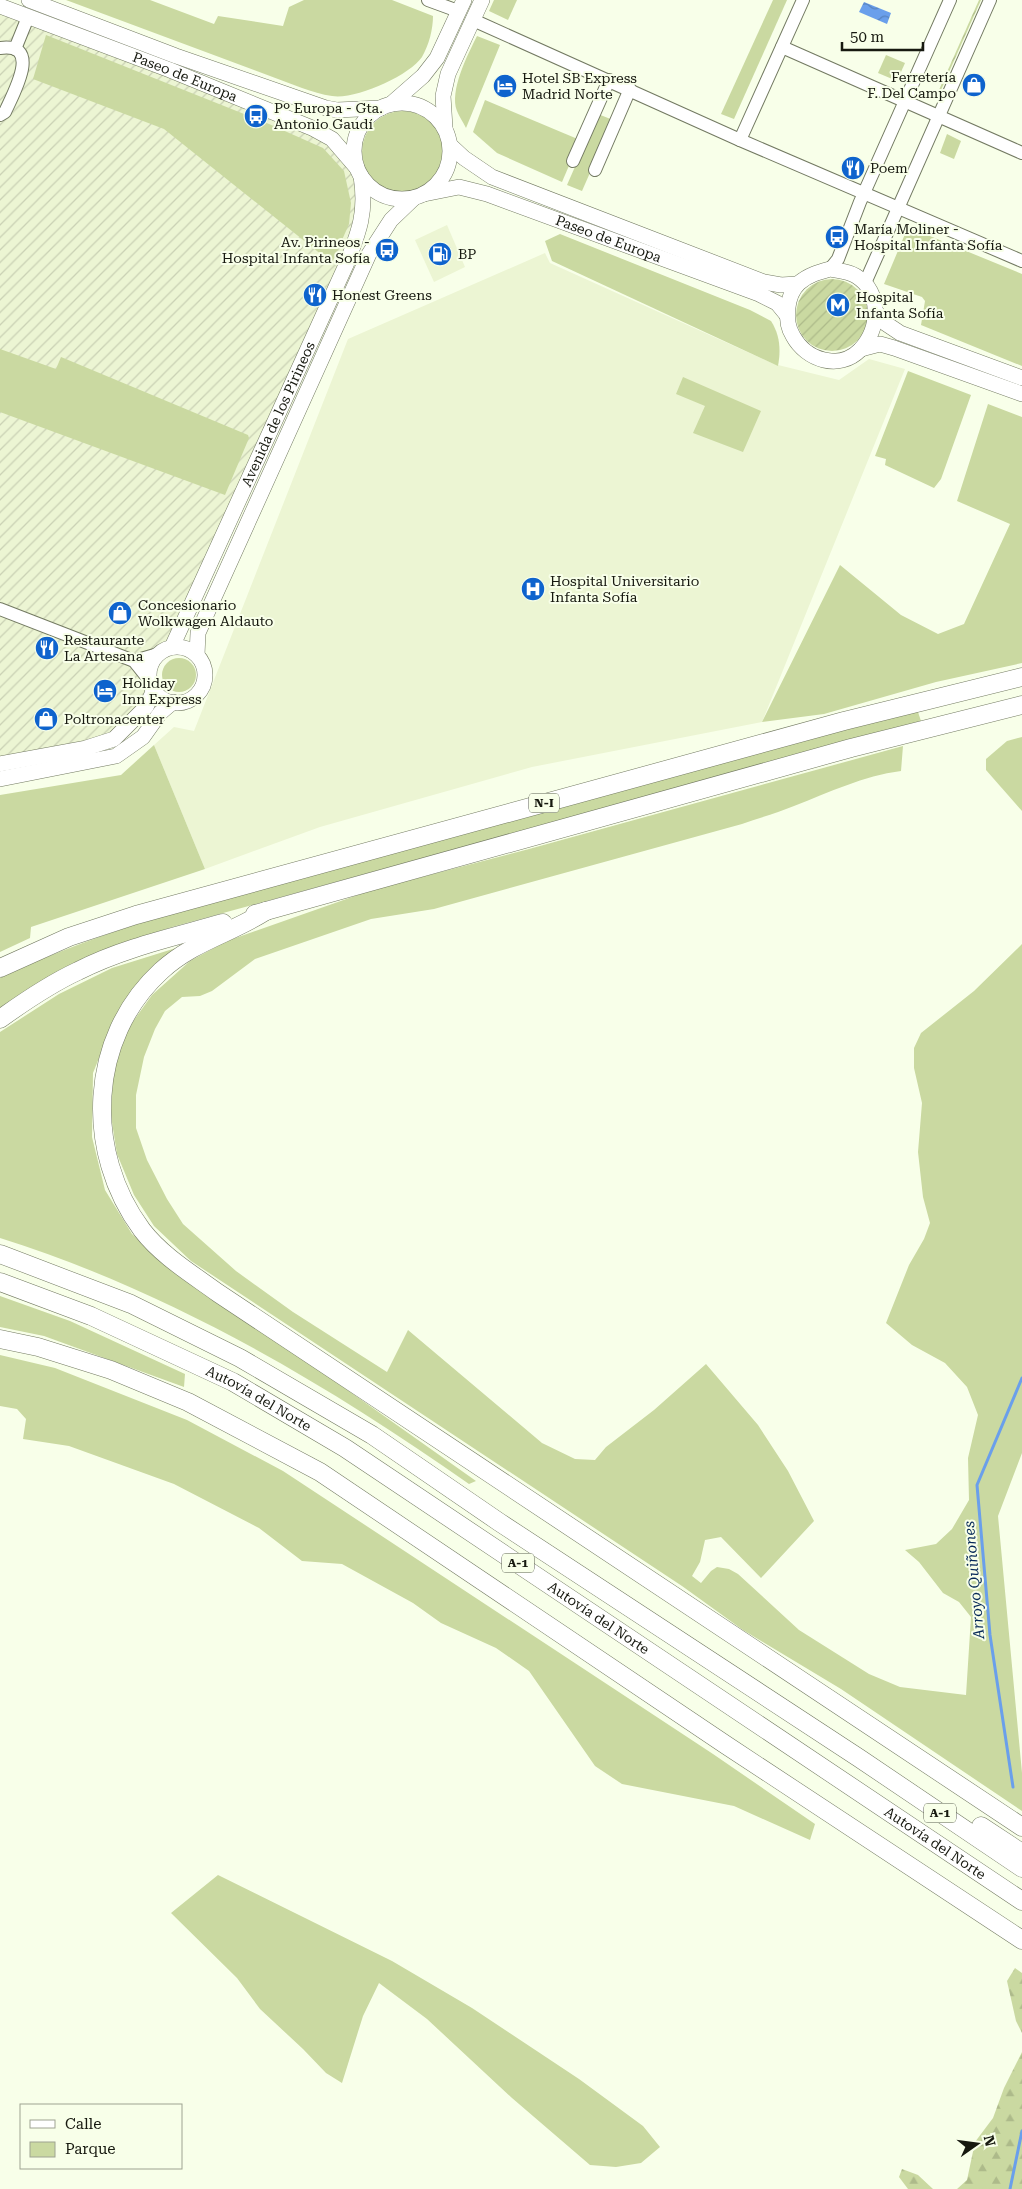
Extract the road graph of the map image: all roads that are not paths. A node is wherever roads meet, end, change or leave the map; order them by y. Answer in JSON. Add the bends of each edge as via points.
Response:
{"nodes":[{"id":1,"x":28,"y":0,"type":"edge"},
{"id":2,"x":428,"y":0,"type":"edge"},
{"id":3,"x":482,"y":0,"type":"edge"},
{"id":4,"x":803,"y":0,"type":"edge"},
{"id":5,"x":950,"y":0,"type":"edge"},
{"id":6,"x":990,"y":0,"type":"edge"},
{"id":7,"x":0,"y":6,"type":"edge"},
{"id":8,"x":461,"y":6,"type":"edge"},
{"id":9,"x":28,"y":17,"type":"junction"},
{"id":10,"x":473,"y":20,"type":"junction"},
{"id":11,"x":782,"y":47,"type":"junction"},
{"id":12,"x":0,"y":48,"type":"edge"},
{"id":13,"x":14,"y":49,"type":"junction"},
{"id":14,"x":609,"y":80,"type":"junction"},
{"id":15,"x":630,"y":89,"type":"junction"},
{"id":16,"x":905,"y":101,"type":"junction"},
{"id":17,"x":386,"y":106,"type":"junction"},
{"id":18,"x":2,"y":115,"type":"edge"},
{"id":19,"x":938,"y":116,"type":"junction"},
{"id":20,"x":445,"y":130,"type":"junction"},
{"id":21,"x":740,"y":140,"type":"junction"},
{"id":22,"x":450,"y":144,"type":"junction"},
{"id":23,"x":1022,"y":153,"type":"edge"},
{"id":24,"x":574,"y":161,"type":"dead end"},
{"id":25,"x":595,"y":170,"type":"dead end"},
{"id":26,"x":359,"y":172,"type":"junction"},
{"id":27,"x":865,"y":192,"type":"junction"},
{"id":28,"x":419,"y":196,"type":"junction"},
{"id":29,"x":898,"y":207,"type":"junction"},
{"id":30,"x":1022,"y":261,"type":"edge"},
{"id":31,"x":830,"y":269,"type":"junction"},
{"id":32,"x":865,"y":283,"type":"junction"},
{"id":33,"x":797,"y":284,"type":"junction"},
{"id":34,"x":876,"y":312,"type":"junction"},
{"id":35,"x":786,"y":314,"type":"junction"},
{"id":36,"x":861,"y":349,"type":"junction"},
{"id":37,"x":1022,"y":378,"type":"edge"},
{"id":38,"x":1022,"y":394,"type":"edge"},
{"id":39,"x":0,"y":609,"type":"edge"},
{"id":40,"x":165,"y":650,"type":"junction"},
{"id":41,"x":198,"y":656,"type":"junction"},
{"id":42,"x":134,"y":662,"type":"junction"},
{"id":43,"x":1022,"y":677,"type":"edge"},
{"id":44,"x":152,"y":685,"type":"junction"},
{"id":45,"x":173,"y":702,"type":"junction"},
{"id":46,"x":1022,"y":705,"type":"edge"},
{"id":47,"x":0,"y":764,"type":"edge"},
{"id":48,"x":0,"y":779,"type":"edge"},
{"id":49,"x":266,"y":911,"type":"junction"},
{"id":50,"x":0,"y":968,"type":"edge"},
{"id":51,"x":0,"y":1019,"type":"edge"},
{"id":52,"x":0,"y":1254,"type":"edge"},
{"id":53,"x":0,"y":1282,"type":"edge"},
{"id":54,"x":0,"y":1339,"type":"edge"},
{"id":55,"x":859,"y":1758,"type":"junction"},
{"id":56,"x":1022,"y":1827,"type":"edge"},
{"id":57,"x":1022,"y":1853,"type":"edge"},
{"id":58,"x":1022,"y":1868,"type":"edge"},
{"id":59,"x":1022,"y":1901,"type":"edge"},
{"id":60,"x":1022,"y":1940,"type":"edge"}],
"edges":[{"from":1,"to":17,"type":"main road","name":"Paseo de Europa","via":[[326,108]]},
{"from":2,"to":8,"type":"street"},
{"from":3,"to":10,"type":"main road"},
{"from":4,"to":11,"type":"street"},
{"from":5,"to":16,"type":"street"},
{"from":6,"to":19,"type":"street"},
{"from":7,"to":9,"type":"main road","name":"Paseo de Europa"},
{"from":8,"to":17,"type":"main road","via":[[437,58],[423,76]]},
{"from":9,"to":13,"type":"street"},
{"from":9,"to":26,"type":"main road","name":"Paseo de Europa","via":[[312,128],[332,139]]},
{"from":10,"to":14,"type":"street"},
{"from":10,"to":20,"type":"main road","via":[[448,74],[443,96]]},
{"from":11,"to":16,"type":"street"},
{"from":11,"to":21,"type":"street"},
{"from":12,"to":13,"type":"street"},
{"from":13,"to":18,"type":"street","via":[[21,53],[24,62]]},
{"from":14,"to":15,"type":"street"},
{"from":14,"to":24,"type":"street"},
{"from":15,"to":21,"type":"street"},
{"from":15,"to":25,"type":"street"},
{"from":16,"to":19,"type":"street"},
{"from":16,"to":27,"type":"street"},
{"from":17,"to":20,"type":"main road","via":[[407,103],[422,107],[436,116]]},
{"from":17,"to":26,"type":"main road","via":[[369,116],[361,127],[355,147]]},
{"from":19,"to":23,"type":"street"},
{"from":19,"to":29,"type":"street"},
{"from":20,"to":22,"type":"main road"},
{"from":21,"to":27,"type":"street"},
{"from":22,"to":28,"type":"main road","via":[[445,174],[436,186]]},
{"from":22,"to":33,"type":"main road","name":"Paseo de Europa","via":[[492,177],[764,282]]},
{"from":26,"to":28,"type":"main road","via":[[371,188],[384,196],[398,199]]},
{"from":26,"to":40,"type":"main road","name":"Avenida de los Pirineos","via":[[364,210],[346,265]]},
{"from":27,"to":29,"type":"street"},
{"from":27,"to":31,"type":"street","via":[[838,259]]},
{"from":28,"to":35,"type":"main road","name":"Paseo de Europa","via":[[459,187],[488,194],[759,294],[776,303]]},
{"from":28,"to":41,"type":"main road","name":"Avenida de los Pirineos","via":[[391,220],[369,254],[198,633]]},
{"from":29,"to":30,"type":"street"},
{"from":29,"to":32,"type":"street"},
{"from":31,"to":32,"type":"main road","via":[[847,272]]},
{"from":31,"to":33,"type":"main road","via":[[812,274]]},
{"from":32,"to":34,"type":"main road","via":[[874,298]]},
{"from":33,"to":35,"type":"main road"},
{"from":34,"to":36,"type":"main road","via":[[875,325]]},
{"from":34,"to":37,"type":"main road","via":[[900,333]]},
{"from":35,"to":36,"type":"main road","via":[[789,330],[798,346],[810,355],[828,362],[841,360]]},
{"from":36,"to":38,"type":"main road","via":[[880,344]]},
{"from":39,"to":42,"type":"street"},
{"from":40,"to":41,"type":"main road","via":[[188,649]]},
{"from":40,"to":42,"type":"street"},
{"from":40,"to":44,"type":"main road","via":[[150,668]]},
{"from":41,"to":45,"type":"main road","via":[[204,670],[202,688],[191,699]]},
{"from":42,"to":44,"type":"street"},
{"from":43,"to":50,"type":"highway","number":"N-I","via":[[844,720],[154,910],[69,937]]},
{"from":44,"to":45,"type":"main road","via":[[164,699]]},
{"from":44,"to":47,"type":"main road","via":[[146,706],[114,739],[86,748]]},
{"from":45,"to":48,"type":"main road","via":[[160,713],[143,737],[116,756]]},
{"from":46,"to":49,"type":"highway","number":"N-I","via":[[851,748]]},
{"from":49,"to":51,"type":"highway","number":"N-I","via":[[144,944],[79,970]]},
{"from":49,"to":56,"type":"highway","via":[[182,954],[144,988],[117,1032],[102,1087],[103,1133],[112,1172],[126,1207],[144,1232],[166,1255],[218,1293]]},
{"from":52,"to":55,"type":"highway","name":"Autovía del Norte","number":"A-1","via":[[131,1304],[240,1358],[372,1434],[499,1522]]},
{"from":53,"to":59,"type":"highway","name":"Autovía del Norte","number":"A-1","via":[[91,1316],[233,1382],[345,1448]]},
{"from":54,"to":60,"type":"highway","via":[[38,1347],[111,1370],[188,1402],[320,1472]]},
{"from":55,"to":57,"type":"highway","via":[[915,1784]]},
{"from":55,"to":58,"type":"highway","name":"Autovía del Norte","number":"A-1"}]}
